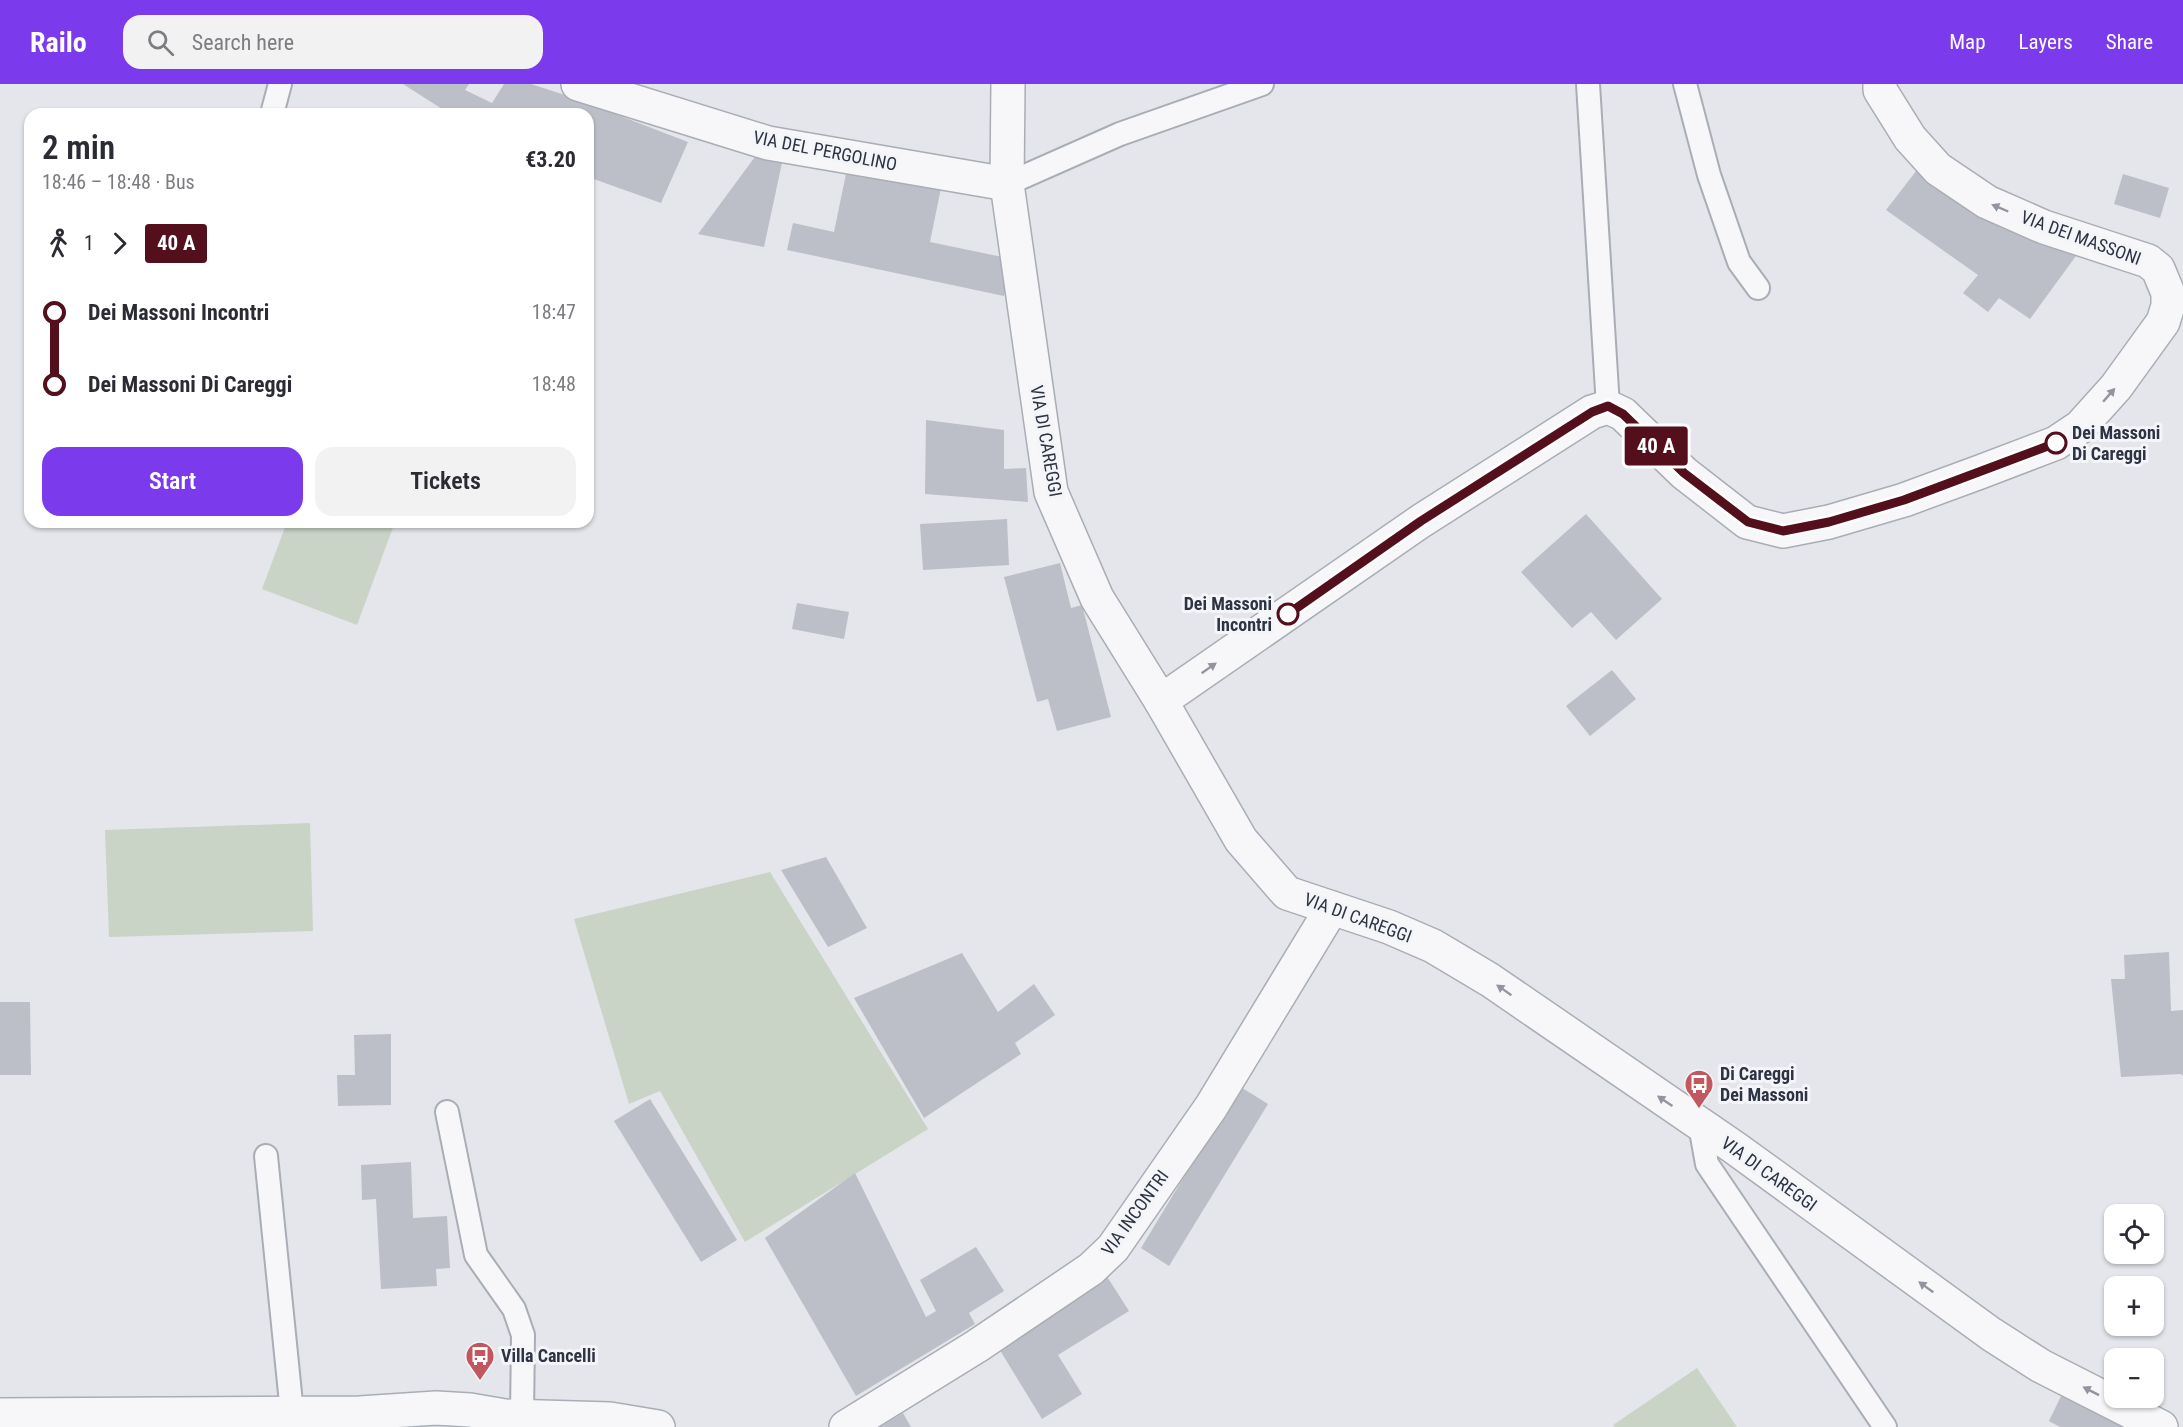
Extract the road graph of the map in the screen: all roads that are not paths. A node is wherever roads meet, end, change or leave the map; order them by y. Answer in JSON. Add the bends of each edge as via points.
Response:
{"nodes":[{"id":1,"x":280,"y":84,"type":"edge"},
{"id":2,"x":578,"y":84,"type":"edge"},
{"id":3,"x":1008,"y":84,"type":"edge"},
{"id":4,"x":1262,"y":84,"type":"edge"},
{"id":5,"x":1588,"y":84,"type":"edge"},
{"id":6,"x":1685,"y":84,"type":"edge"},
{"id":7,"x":1880,"y":84,"type":"edge"},
{"id":8,"x":274,"y":108,"type":"edge"},
{"id":9,"x":1007,"y":184,"type":"junction"},
{"id":10,"x":1758,"y":288,"type":"dead end"},
{"id":11,"x":1608,"y":406,"type":"junction"},
{"id":12,"x":1161,"y":701,"type":"junction"},
{"id":13,"x":1332,"y":908,"type":"junction"},
{"id":14,"x":447,"y":1112,"type":"dead end"},
{"id":15,"x":1700,"y":1125,"type":"junction"},
{"id":16,"x":266,"y":1156,"type":"dead end"},
{"id":17,"x":292,"y":1413,"type":"junction"},
{"id":18,"x":0,"y":1415,"type":"edge"},
{"id":19,"x":510,"y":1420,"type":"edge"},
{"id":20,"x":658,"y":1427,"type":"edge"},
{"id":21,"x":846,"y":1427,"type":"edge"},
{"id":22,"x":1885,"y":1427,"type":"edge"},
{"id":23,"x":2162,"y":1427,"type":"edge"}],
"edges":[{"from":1,"to":8,"type":"lane"},
{"from":2,"to":9,"type":"street","name":"VIA DEL PERGOLINO","via":[[768,143]]},
{"from":3,"to":9,"type":"street","name":"VIA DI CAREGGI"},
{"from":4,"to":9,"type":"lane","via":[[1120,134]]},
{"from":5,"to":11,"type":"lane"},
{"from":6,"to":10,"type":"lane","via":[[1709,175],[1739,262]]},
{"from":11,"to":7,"type":"street","name":"VIA DEI MASSONI","one_way":true,"via":[[1623,414],[1684,473],[1748,522],[1783,531],[1904,500],[2056,443],[2080,428],[2116,387],[2163,322],[2168,293],[2158,269],[2148,261],[2044,226],[1987,202],[1967,189],[1938,169],[1910,138]]},
{"from":9,"to":12,"type":"street","name":"VIA DI CAREGGI","via":[[1051,492],[1097,598]]},
{"from":12,"to":11,"type":"street","one_way":true,"via":[[1421,521],[1592,412]]},
{"from":12,"to":13,"type":"street","name":"VIA DI CAREGGI","via":[[1241,840],[1287,893]]},
{"from":15,"to":13,"type":"street","name":"VIA DI CAREGGI","one_way":true,"via":[[1490,980],[1432,946]]},
{"from":13,"to":21,"type":"street","name":"VIA INCONTRI","via":[[1211,1107],[1113,1248],[1082,1276]]},
{"from":14,"to":19,"type":"lane","via":[[476,1255],[514,1309],[523,1335]]},
{"from":15,"to":22,"type":"lane","via":[[1707,1164]]},
{"from":23,"to":15,"type":"street","name":"VIA DI CAREGGI","one_way":true,"via":[[2041,1366],[1991,1334]]},
{"from":16,"to":17,"type":"lane"},
{"from":17,"to":18,"type":"street"},
{"from":17,"to":19,"type":"street","via":[[436,1408],[470,1410]]},
{"from":19,"to":20,"type":"street","via":[[610,1419]]}]}
